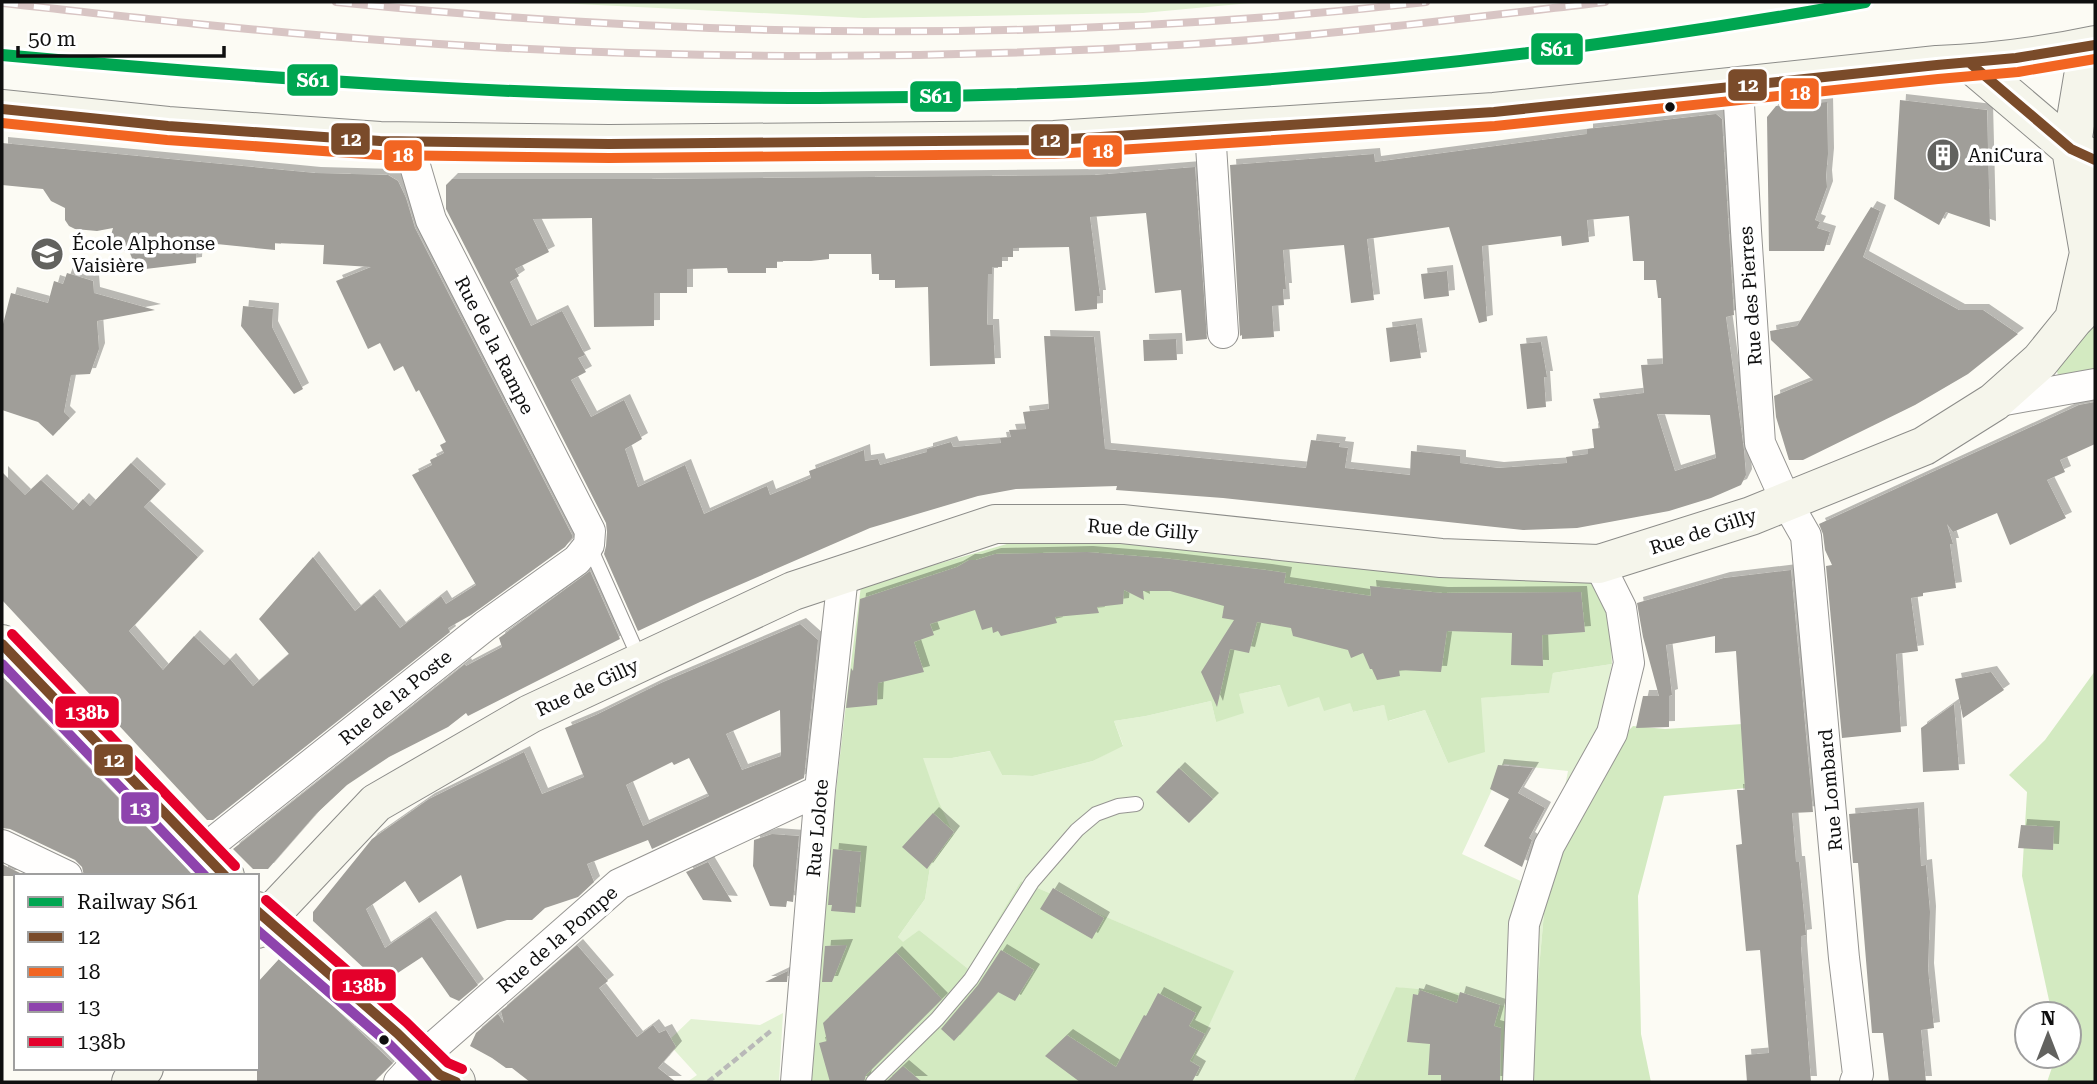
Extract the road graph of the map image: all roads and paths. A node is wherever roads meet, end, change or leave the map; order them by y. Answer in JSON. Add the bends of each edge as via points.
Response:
{"nodes":[{"id":1,"x":2092,"y":46,"type":"edge"},
{"id":2,"x":1971,"y":64,"type":"junction"},
{"id":3,"x":1738,"y":86,"type":"junction"},
{"id":4,"x":2,"y":109,"type":"edge"},
{"id":5,"x":1210,"y":130,"type":"junction"},
{"id":6,"x":408,"y":142,"type":"junction"},
{"id":7,"x":2083,"y":154,"type":"edge"},
{"id":8,"x":2092,"y":241,"type":"edge"},
{"id":9,"x":2085,"y":309,"type":"edge"},
{"id":10,"x":1223,"y":333,"type":"dead end"},
{"id":11,"x":2095,"y":384,"type":"edge"},
{"id":12,"x":1994,"y":402,"type":"junction"},
{"id":13,"x":1786,"y":501,"type":"junction"},
{"id":14,"x":589,"y":545,"type":"junction"},
{"id":15,"x":1599,"y":564,"type":"junction"},
{"id":16,"x":843,"y":575,"type":"junction"},
{"id":17,"x":2,"y":643,"type":"edge"},
{"id":18,"x":641,"y":662,"type":"junction"},
{"id":19,"x":820,"y":790,"type":"junction"},
{"id":20,"x":1136,"y":804,"type":"dead end"},
{"id":21,"x":2,"y":845,"type":"edge"},
{"id":22,"x":213,"y":863,"type":"edge"},
{"id":23,"x":63,"y":874,"type":"edge"},
{"id":24,"x":260,"y":920,"type":"edge"},
{"id":25,"x":803,"y":1005,"type":"junction"},
{"id":26,"x":411,"y":1069,"type":"edge"},
{"id":27,"x":454,"y":1082,"type":"edge"},
{"id":28,"x":708,"y":1082,"type":"edge"},
{"id":29,"x":796,"y":1082,"type":"edge"},
{"id":30,"x":873,"y":1082,"type":"edge"},
{"id":31,"x":1518,"y":1082,"type":"edge"},
{"id":32,"x":1855,"y":1082,"type":"edge"}],
"edges":[{"from":1,"to":2,"type":"main road"},
{"from":1,"to":7,"type":"main road"},
{"from":2,"to":3,"type":"main road"},
{"from":2,"to":7,"type":"main road"},
{"from":3,"to":5,"type":"main road","via":[[1494,111]]},
{"from":3,"to":13,"type":"street","name":"Rue des Pierres","via":[[1760,443]]},
{"from":4,"to":6,"type":"main road"},
{"from":5,"to":6,"type":"main road","via":[[1054,140]]},
{"from":5,"to":10,"type":"street"},
{"from":6,"to":14,"type":"street","name":"Rue de la Rampe","via":[[431,220],[590,531]]},
{"from":7,"to":8,"type":"main road"},
{"from":8,"to":9,"type":"main road"},
{"from":9,"to":12,"type":"main road","name":"Rue de Gilly","via":[[2040,360]]},
{"from":11,"to":12,"type":"street"},
{"from":12,"to":13,"type":"main road","name":"Rue de Gilly","via":[[1924,446]]},
{"from":13,"to":15,"type":"main road","name":"Rue de Gilly"},
{"from":13,"to":32,"type":"street","name":"Rue Lombard","via":[[1806,536],[1810,564],[1858,1074]]},
{"from":14,"to":18,"type":"lane"},
{"from":14,"to":22,"type":"street","name":"Rue de la Poste","via":[[577,560],[485,625]]},
{"from":15,"to":16,"type":"main road","name":"Rue de Gilly","via":[[1441,558],[1122,524],[995,524]]},
{"from":15,"to":31,"type":"street","via":[[1621,608],[1629,663],[1612,733],[1549,846],[1524,924]]},
{"from":16,"to":18,"type":"main road","name":"Rue de Gilly","via":[[793,591]]},
{"from":16,"to":19,"type":"street","name":"Rue Lolote"},
{"from":17,"to":22,"type":"main road"},
{"from":18,"to":24,"type":"main road","name":"Rue de Gilly","via":[[530,714],[376,803]]},
{"from":19,"to":25,"type":"street","name":"Rue Lolote"},
{"from":19,"to":26,"type":"street","name":"Rue de la Pompe","via":[[618,884]]},
{"from":20,"to":30,"type":"lane","via":[[1096,814],[1077,830],[1032,882],[971,979]]},
{"from":21,"to":23,"type":"street"},
{"from":24,"to":26,"type":"main road"},
{"from":25,"to":28,"type":"path"},
{"from":25,"to":29,"type":"street","name":"Rue Lolote"},
{"from":26,"to":27,"type":"main road"}]}
